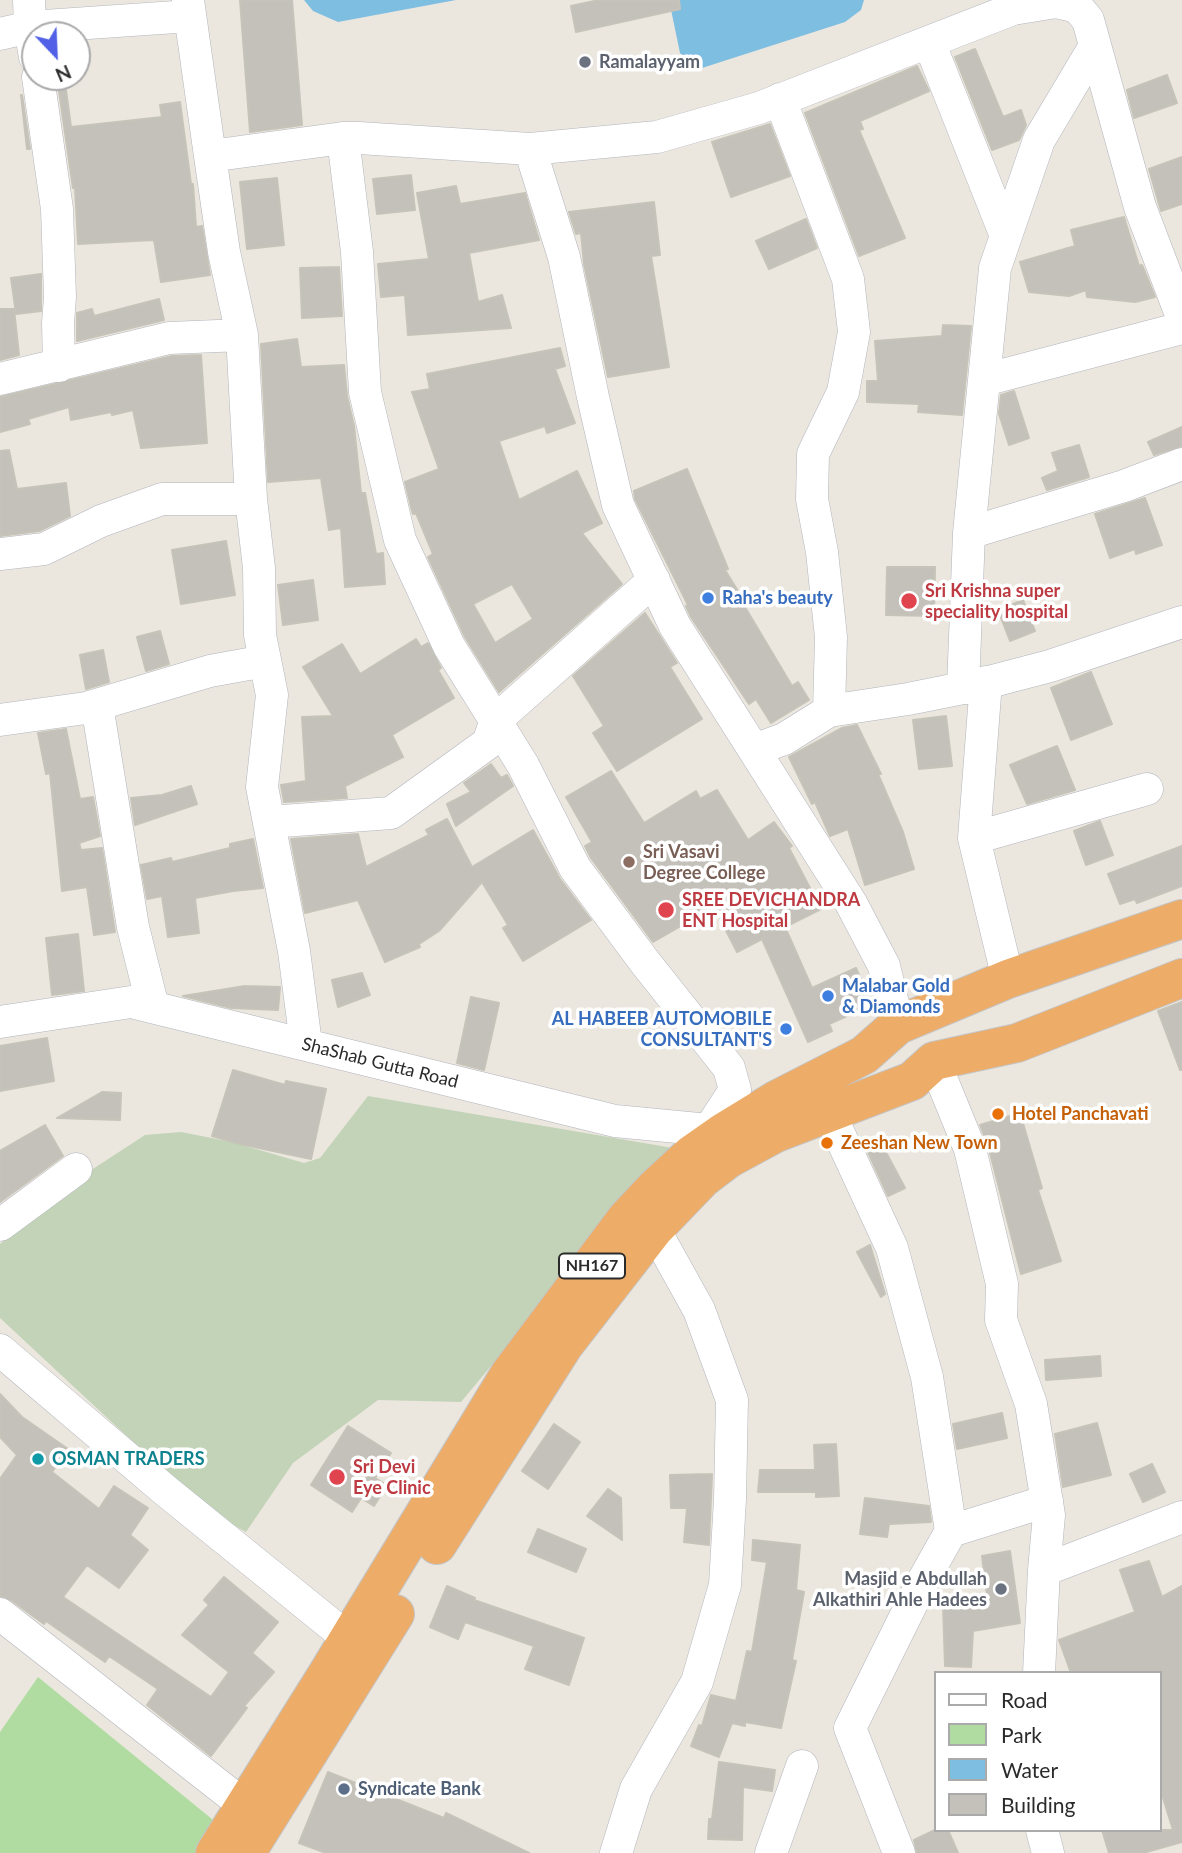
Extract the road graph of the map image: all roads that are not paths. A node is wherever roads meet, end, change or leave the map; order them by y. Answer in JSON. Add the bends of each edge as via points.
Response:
{"nodes":[{"id":1,"x":189,"y":8,"type":"edge"},
{"id":2,"x":91,"y":21,"type":"edge"},
{"id":3,"x":929,"y":42,"type":"junction"},
{"id":4,"x":1095,"y":46,"type":"junction"},
{"id":5,"x":40,"y":91,"type":"edge"},
{"id":6,"x":780,"y":99,"type":"junction"},
{"id":7,"x":343,"y":138,"type":"junction"},
{"id":8,"x":530,"y":149,"type":"junction"},
{"id":9,"x":210,"y":156,"type":"junction"},
{"id":10,"x":1006,"y":236,"type":"junction"},
{"id":11,"x":1182,"y":317,"type":"edge"},
{"id":12,"x":1182,"y":328,"type":"edge"},
{"id":13,"x":242,"y":335,"type":"junction"},
{"id":14,"x":59,"y":366,"type":"junction"},
{"id":15,"x":0,"y":379,"type":"edge"},
{"id":16,"x":984,"y":380,"type":"junction"},
{"id":17,"x":1182,"y":464,"type":"edge"},
{"id":18,"x":251,"y":499,"type":"junction"},
{"id":19,"x":969,"y":533,"type":"junction"},
{"id":20,"x":0,"y":554,"type":"edge"},
{"id":21,"x":654,"y":580,"type":"junction"},
{"id":22,"x":1182,"y":622,"type":"edge"},
{"id":23,"x":265,"y":661,"type":"junction"},
{"id":24,"x":975,"y":685,"type":"junction"},
{"id":25,"x":97,"y":705,"type":"junction"},
{"id":26,"x":829,"y":711,"type":"junction"},
{"id":27,"x":0,"y":720,"type":"edge"},
{"id":28,"x":496,"y":720,"type":"junction"},
{"id":29,"x":754,"y":750,"type":"junction"},
{"id":30,"x":1147,"y":789,"type":"dead end"},
{"id":31,"x":269,"y":822,"type":"junction"},
{"id":32,"x":974,"y":838,"type":"junction"},
{"id":33,"x":1182,"y":919,"type":"edge"},
{"id":34,"x":1182,"y":978,"type":"edge"},
{"id":35,"x":1008,"y":979,"type":"junction"},
{"id":36,"x":153,"y":1007,"type":"junction"},
{"id":37,"x":0,"y":1022,"type":"edge"},
{"id":38,"x":898,"y":1025,"type":"junction"},
{"id":39,"x":306,"y":1044,"type":"junction"},
{"id":40,"x":934,"y":1061,"type":"junction"},
{"id":41,"x":830,"y":1112,"type":"junction"},
{"id":42,"x":716,"y":1131,"type":"junction"},
{"id":43,"x":761,"y":1141,"type":"junction"},
{"id":44,"x":76,"y":1169,"type":"dead end"},
{"id":45,"x":0,"y":1225,"type":"edge"},
{"id":46,"x":654,"y":1228,"type":"junction"},
{"id":47,"x":0,"y":1350,"type":"edge"},
{"id":48,"x":1047,"y":1501,"type":"junction"},
{"id":49,"x":1179,"y":1526,"type":"edge"},
{"id":50,"x":951,"y":1531,"type":"junction"},
{"id":51,"x":1044,"y":1570,"type":"junction"},
{"id":52,"x":0,"y":1614,"type":"edge"},
{"id":53,"x":349,"y":1639,"type":"junction"},
{"id":54,"x":1039,"y":1671,"type":"edge"},
{"id":55,"x":802,"y":1766,"type":"dead end"},
{"id":56,"x":245,"y":1806,"type":"junction"},
{"id":57,"x":1043,"y":1832,"type":"edge"},
{"id":58,"x":215,"y":1853,"type":"edge"},
{"id":59,"x":246,"y":1853,"type":"edge"},
{"id":60,"x":616,"y":1853,"type":"edge"},
{"id":61,"x":771,"y":1853,"type":"edge"},
{"id":62,"x":899,"y":1853,"type":"edge"},
{"id":63,"x":1048,"y":1853,"type":"edge"}],
"edges":[{"from":1,"to":2,"type":"street"},
{"from":1,"to":9,"type":"street"},
{"from":3,"to":4,"type":"street","via":[[1013,9],[1056,2],[1079,9],[1088,20]]},
{"from":3,"to":6,"type":"street"},
{"from":3,"to":10,"type":"street"},
{"from":4,"to":10,"type":"street","via":[[1039,140]]},
{"from":4,"to":11,"type":"street","via":[[1140,207]]},
{"from":5,"to":14,"type":"street","via":[[57,209]]},
{"from":6,"to":8,"type":"street","via":[[657,136]]},
{"from":6,"to":26,"type":"street","via":[[848,279],[854,332],[843,392],[813,454],[813,499],[831,637]]},
{"from":7,"to":8,"type":"street"},
{"from":7,"to":9,"type":"street"},
{"from":7,"to":28,"type":"street","via":[[357,252],[365,392],[400,540],[449,646]]},
{"from":8,"to":21,"type":"street","via":[[564,257],[618,505]]},
{"from":9,"to":13,"type":"street"},
{"from":10,"to":16,"type":"street","via":[[995,268]]},
{"from":12,"to":16,"type":"street"},
{"from":13,"to":14,"type":"street","via":[[169,338]]},
{"from":13,"to":18,"type":"street"},
{"from":14,"to":15,"type":"street"},
{"from":16,"to":19,"type":"street"},
{"from":17,"to":19,"type":"street"},
{"from":18,"to":20,"type":"street","via":[[162,499],[101,521],[44,549]]},
{"from":18,"to":23,"type":"street"},
{"from":19,"to":24,"type":"street"},
{"from":21,"to":28,"type":"street"},
{"from":21,"to":29,"type":"street","via":[[675,626]]},
{"from":22,"to":24,"type":"street","via":[[1050,666]]},
{"from":23,"to":25,"type":"street","via":[[210,671]]},
{"from":23,"to":31,"type":"street","via":[[272,695],[262,787]]},
{"from":24,"to":26,"type":"street"},
{"from":24,"to":32,"type":"street"},
{"from":25,"to":27,"type":"street"},
{"from":25,"to":36,"type":"street","via":[[133,926]]},
{"from":26,"to":29,"type":"street","via":[[784,740]]},
{"from":28,"to":31,"type":"street","via":[[488,743],[391,813]]},
{"from":28,"to":42,"type":"street","via":[[575,867],[729,1068],[735,1090]]},
{"from":29,"to":38,"type":"street","via":[[851,903],[884,965]]},
{"from":30,"to":32,"type":"street"},
{"from":31,"to":39,"type":"street"},
{"from":32,"to":35,"type":"street"},
{"from":33,"to":35,"type":"highway","number":"NH167"},
{"from":34,"to":40,"type":"highway","number":"NH167","via":[[1017,1043]]},
{"from":35,"to":38,"type":"highway","number":"NH167"},
{"from":36,"to":37,"type":"street","name":"ShaShab Gutta Road","via":[[131,1002]]},
{"from":36,"to":39,"type":"street","name":"ShaShab Gutta Road"},
{"from":38,"to":42,"type":"highway","number":"NH167","via":[[864,1055]]},
{"from":39,"to":42,"type":"street","name":"ShaShab Gutta Road","via":[[615,1121]]},
{"from":40,"to":41,"type":"highway","number":"NH167","via":[[912,1081]]},
{"from":40,"to":48,"type":"street","via":[[970,1149],[1002,1284],[1001,1320],[1031,1404]]},
{"from":41,"to":43,"type":"highway","number":"NH167"},
{"from":41,"to":50,"type":"street","via":[[892,1248],[927,1377]]},
{"from":42,"to":43,"type":"street","name":"ShaShab Gutta Road"},
{"from":42,"to":53,"type":"highway","number":"NH167","via":[[626,1219],[509,1375]]},
{"from":43,"to":46,"type":"highway","number":"NH167","via":[[703,1178]]},
{"from":44,"to":45,"type":"street"},
{"from":46,"to":59,"type":"highway","number":"NH167","via":[[564,1346]]},
{"from":46,"to":60,"type":"street","via":[[699,1310],[732,1400],[725,1585],[697,1682],[636,1789]]},
{"from":47,"to":53,"type":"street"},
{"from":48,"to":50,"type":"street"},
{"from":48,"to":51,"type":"street"},
{"from":49,"to":51,"type":"street"},
{"from":50,"to":62,"type":"street","via":[[850,1728]]},
{"from":51,"to":54,"type":"street"},
{"from":52,"to":56,"type":"street"},
{"from":53,"to":56,"type":"highway","number":"NH167"},
{"from":55,"to":61,"type":"street"},
{"from":56,"to":58,"type":"highway","number":"NH167"},
{"from":57,"to":63,"type":"street"}]}
